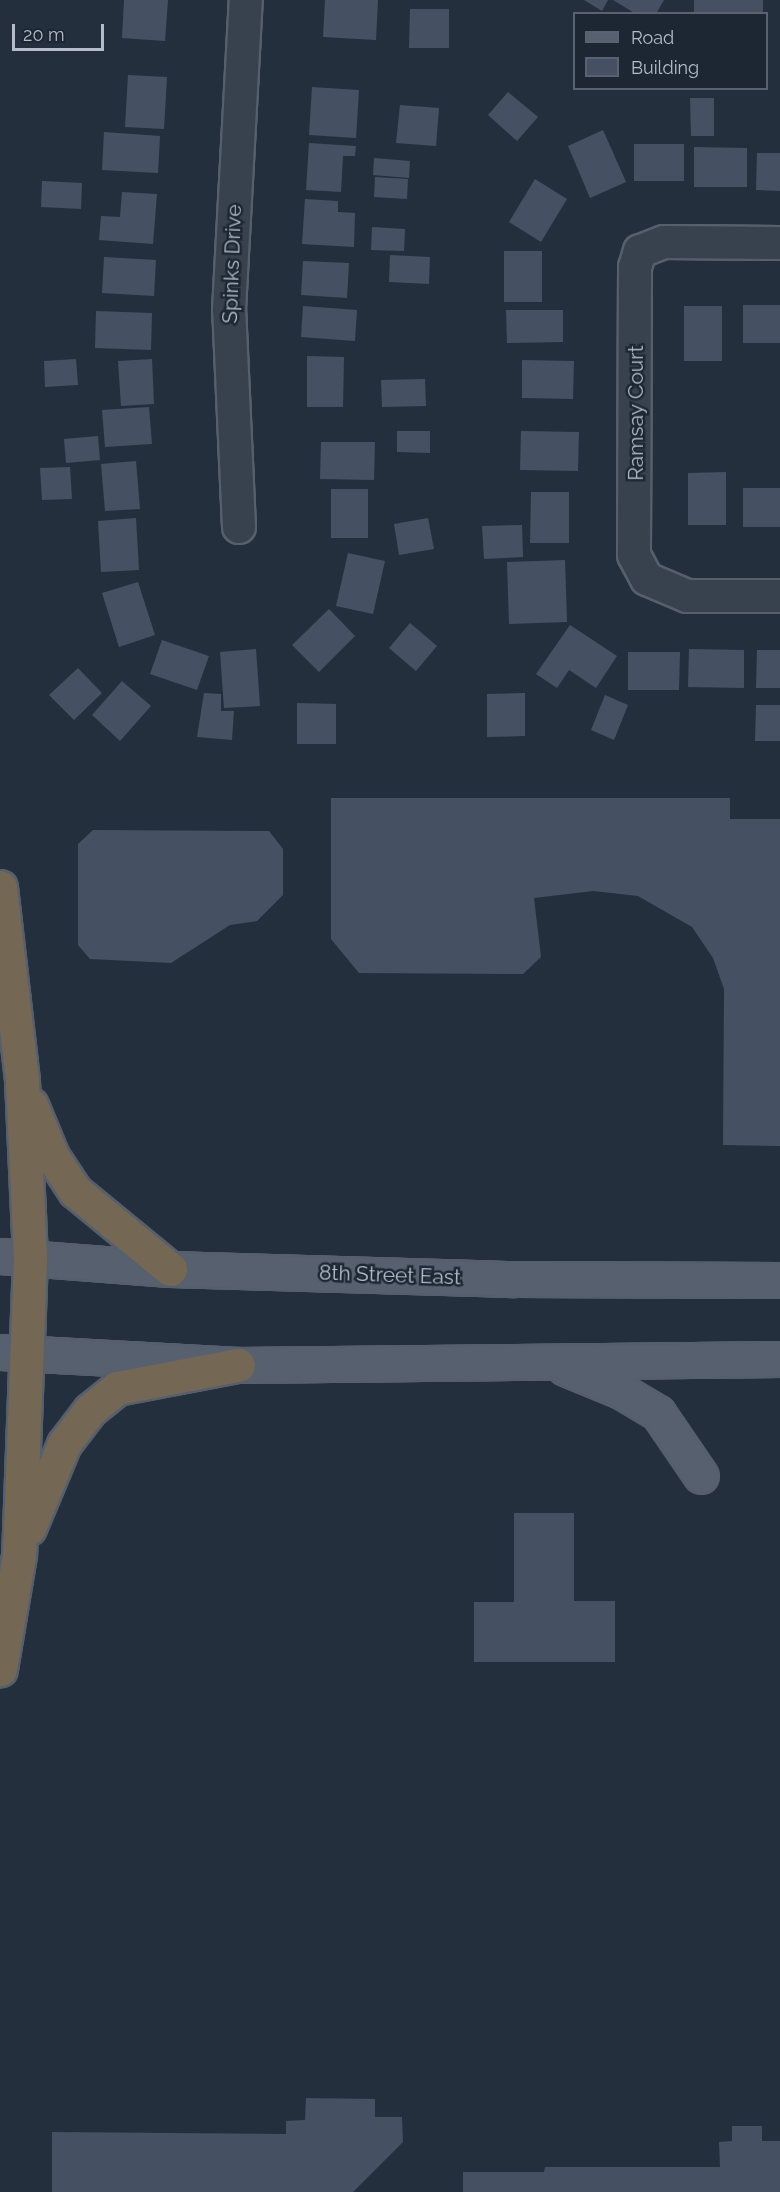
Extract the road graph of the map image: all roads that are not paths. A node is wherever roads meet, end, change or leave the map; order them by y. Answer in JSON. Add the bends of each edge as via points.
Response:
{"nodes":[{"id":1,"x":246,"y":0,"type":"edge"},
{"id":2,"x":780,"y":243,"type":"edge"},
{"id":3,"x":239,"y":527,"type":"dead end"},
{"id":4,"x":780,"y":596,"type":"edge"},
{"id":5,"x":0,"y":887,"type":"edge"},
{"id":6,"x":22,"y":1081,"type":"junction"},
{"id":7,"x":15,"y":1257,"type":"edge"},
{"id":8,"x":170,"y":1269,"type":"junction"},
{"id":9,"x":780,"y":1280,"type":"edge"},
{"id":10,"x":13,"y":1353,"type":"edge"},
{"id":11,"x":780,"y":1359,"type":"edge"},
{"id":12,"x":552,"y":1363,"type":"junction"},
{"id":13,"x":238,"y":1365,"type":"junction"},
{"id":14,"x":701,"y":1476,"type":"dead end"},
{"id":15,"x":19,"y":1555,"type":"junction"},
{"id":16,"x":0,"y":1669,"type":"edge"}],
"edges":[{"from":1,"to":3,"type":"street","name":"Spinks Drive","via":[[229,310]]},
{"from":2,"to":4,"type":"street","name":"Ramsay Court","via":[[664,242],[640,251],[635,267],[634,555],[647,579],[687,596]]},
{"from":5,"to":6,"type":"highway"},
{"from":6,"to":7,"type":"highway"},
{"from":6,"to":8,"type":"highway","via":[[52,1156],[75,1191]]},
{"from":7,"to":8,"type":"main road","name":"8th Street East"},
{"from":7,"to":10,"type":"highway"},
{"from":8,"to":9,"type":"main road","name":"8th Street East","via":[[514,1279]]},
{"from":10,"to":13,"type":"main road"},
{"from":10,"to":15,"type":"highway"},
{"from":11,"to":12,"type":"main road"},
{"from":12,"to":13,"type":"main road"},
{"from":12,"to":14,"type":"main road","via":[[621,1391],[657,1413]]},
{"from":13,"to":15,"type":"highway","via":[[117,1388],[90,1410],[51,1471]]},
{"from":15,"to":16,"type":"highway"}]}
